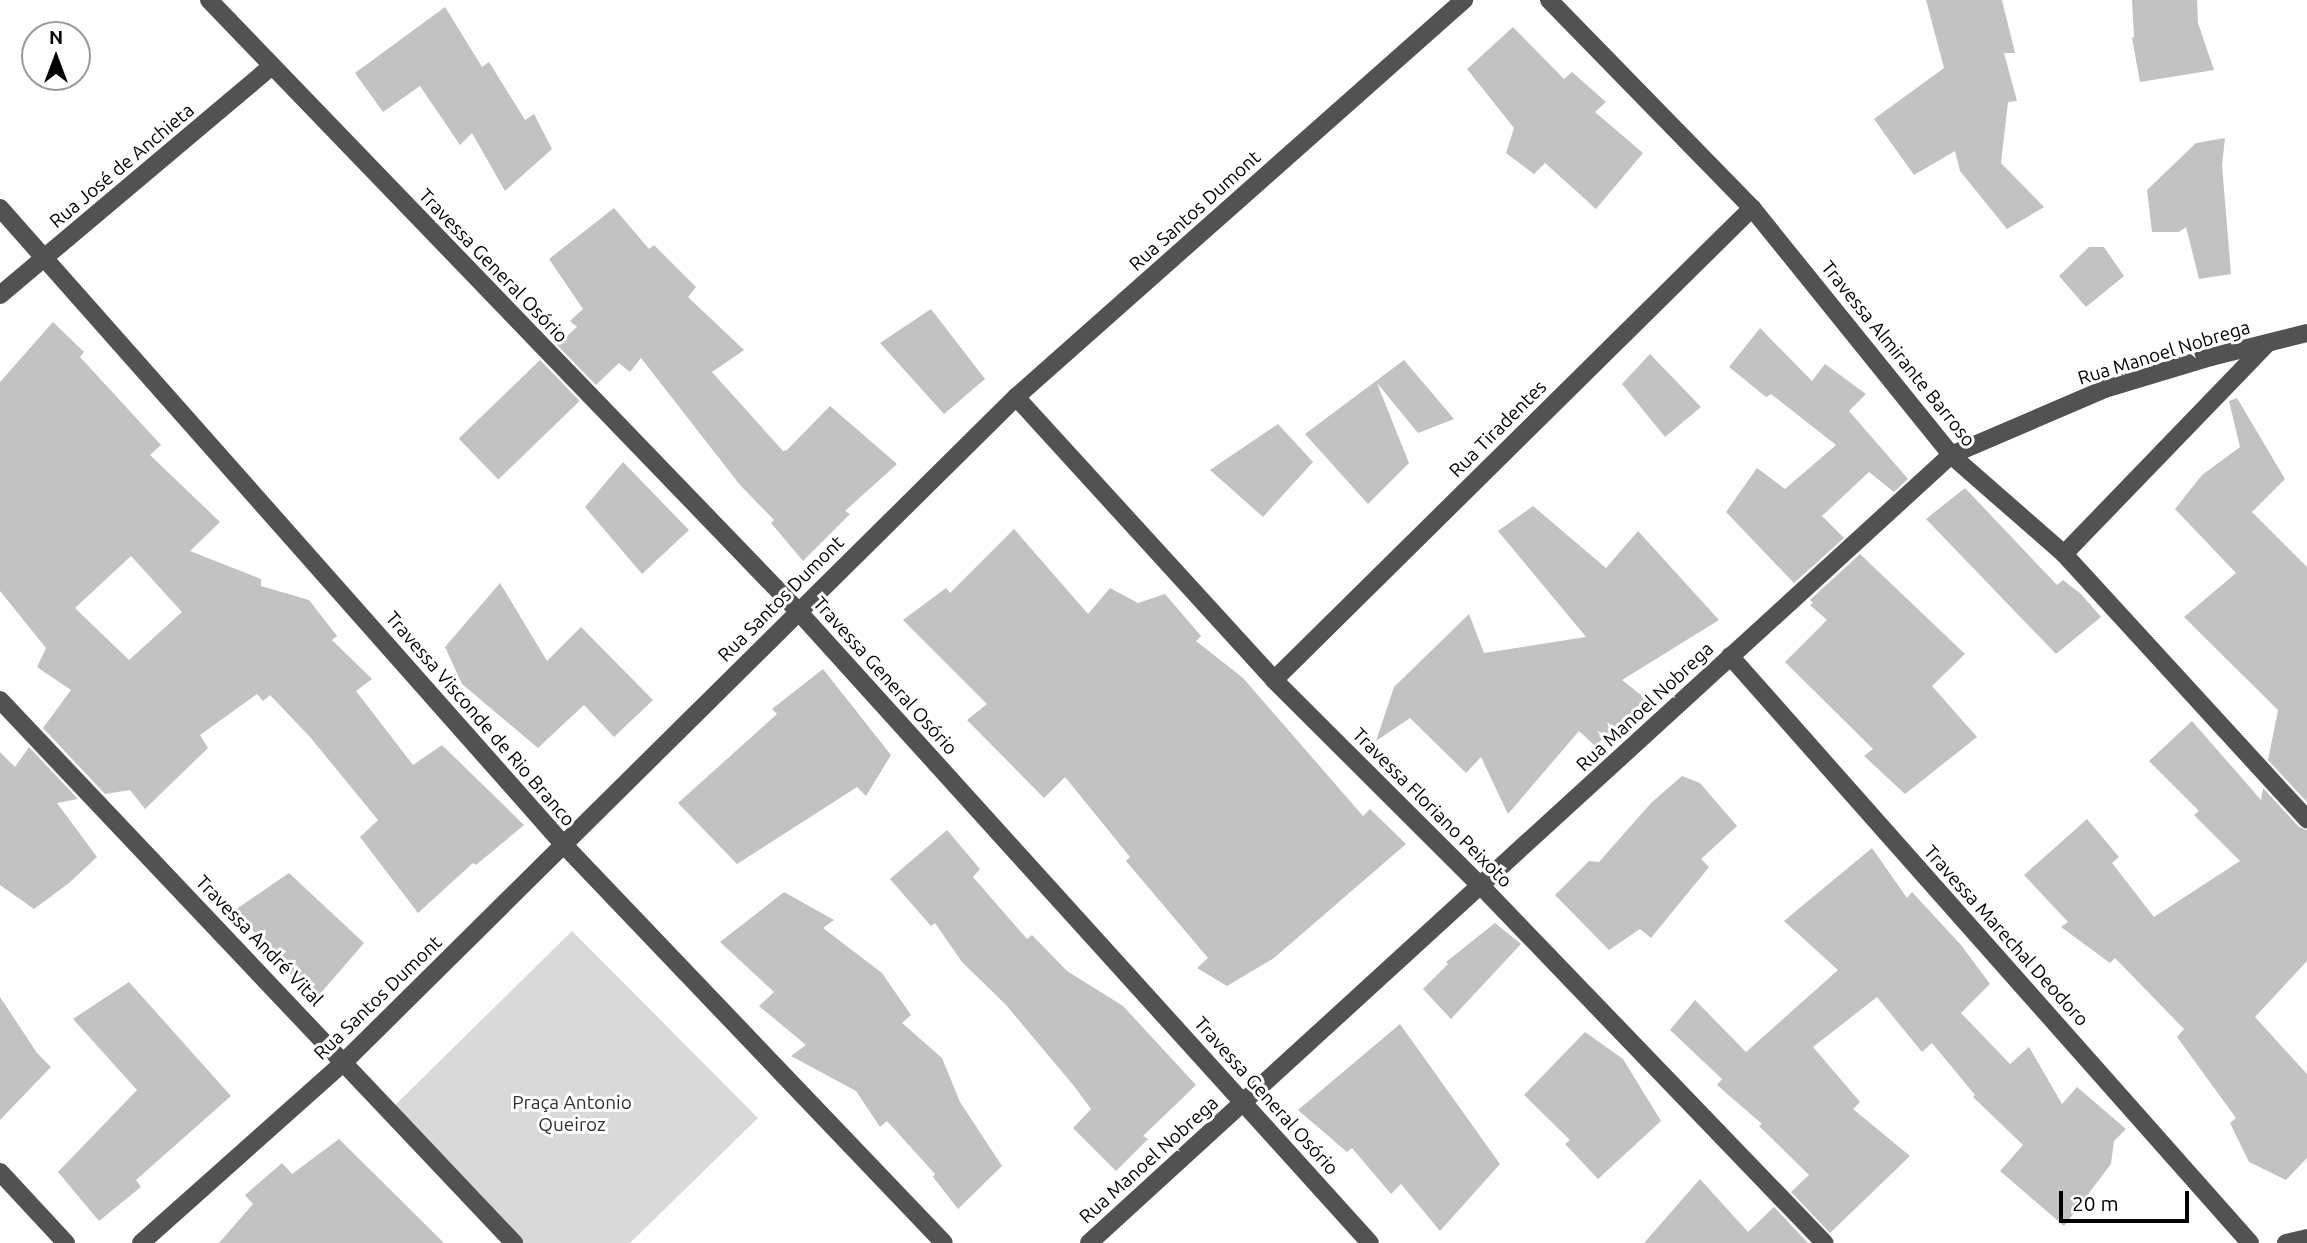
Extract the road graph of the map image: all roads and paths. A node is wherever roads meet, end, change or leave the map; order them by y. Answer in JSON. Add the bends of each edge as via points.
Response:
{"nodes":[{"id":1,"x":209,"y":0,"type":"edge"},
{"id":2,"x":1464,"y":0,"type":"edge"},
{"id":3,"x":1549,"y":0,"type":"edge"},
{"id":4,"x":271,"y":67,"type":"junction"},
{"id":5,"x":0,"y":208,"type":"edge"},
{"id":6,"x":1752,"y":208,"type":"junction"},
{"id":7,"x":46,"y":258,"type":"junction"},
{"id":8,"x":0,"y":295,"type":"edge"},
{"id":9,"x":2307,"y":333,"type":"edge"},
{"id":10,"x":2268,"y":343,"type":"junction"},
{"id":11,"x":1016,"y":397,"type":"junction"},
{"id":12,"x":1951,"y":456,"type":"junction"},
{"id":13,"x":2064,"y":555,"type":"junction"},
{"id":14,"x":798,"y":611,"type":"junction"},
{"id":15,"x":1730,"y":656,"type":"junction"},
{"id":16,"x":1274,"y":680,"type":"junction"},
{"id":17,"x":0,"y":700,"type":"edge"},
{"id":18,"x":2307,"y":819,"type":"edge"},
{"id":19,"x":564,"y":845,"type":"junction"},
{"id":20,"x":1482,"y":887,"type":"junction"},
{"id":21,"x":345,"y":1061,"type":"junction"},
{"id":22,"x":1242,"y":1102,"type":"junction"},
{"id":23,"x":0,"y":1172,"type":"edge"},
{"id":24,"x":2307,"y":1238,"type":"edge"},
{"id":25,"x":66,"y":1243,"type":"edge"},
{"id":26,"x":141,"y":1243,"type":"edge"},
{"id":27,"x":514,"y":1243,"type":"edge"},
{"id":28,"x":944,"y":1243,"type":"edge"},
{"id":29,"x":1088,"y":1243,"type":"edge"},
{"id":30,"x":1370,"y":1243,"type":"edge"},
{"id":31,"x":1824,"y":1243,"type":"edge"},
{"id":32,"x":2250,"y":1243,"type":"edge"},
{"id":33,"x":2286,"y":1243,"type":"edge"}],
"edges":[{"from":1,"to":4,"type":"street","name":"Travessa General Osório"},
{"from":2,"to":11,"type":"street","name":"Rua Santos Dumont"},
{"from":3,"to":6,"type":"street","name":"Travessa Almirante Barroso"},
{"from":4,"to":7,"type":"street","name":"Rua José de Anchieta"},
{"from":4,"to":14,"type":"street","name":"Travessa General Osório"},
{"from":5,"to":7,"type":"street","name":"Travessa Visconde de Rio Branco"},
{"from":6,"to":12,"type":"street","name":"Travessa Almirante Barroso"},
{"from":6,"to":16,"type":"street","name":"Rua Tiradentes"},
{"from":7,"to":8,"type":"street","name":"Rua José de Anchieta"},
{"from":7,"to":19,"type":"street","name":"Travessa Visconde de Rio Branco"},
{"from":9,"to":10,"type":"street","name":"Rua Manoel Nobrega"},
{"from":10,"to":12,"type":"street","name":"Rua Manoel Nobrega","via":[[2105,390]]},
{"from":10,"to":13,"type":"street"},
{"from":11,"to":14,"type":"street","name":"Rua Santos Dumont"},
{"from":11,"to":16,"type":"street","name":"Travessa Floriano Peixoto"},
{"from":12,"to":13,"type":"street","name":"Travessa Almirante Barroso"},
{"from":12,"to":15,"type":"street","name":"Rua Manoel Nobrega"},
{"from":13,"to":18,"type":"street","name":"Travessa Almirante Barroso"},
{"from":14,"to":19,"type":"street","name":"Rua Santos Dumont"},
{"from":14,"to":22,"type":"street","name":"Travessa General Osório"},
{"from":15,"to":20,"type":"street","name":"Rua Manoel Nobrega"},
{"from":15,"to":32,"type":"street","name":"Travessa Marechal Deodoro"},
{"from":16,"to":20,"type":"street","name":"Travessa Floriano Peixoto"},
{"from":17,"to":21,"type":"street","name":"Travessa André Vital"},
{"from":19,"to":21,"type":"street","name":"Rua Santos Dumont"},
{"from":19,"to":28,"type":"street","name":"Travessa Visconde de Rio Branco"},
{"from":20,"to":22,"type":"street","name":"Rua Manoel Nobrega"},
{"from":20,"to":31,"type":"street","name":"Travessa Floriano Peixoto"},
{"from":21,"to":26,"type":"street","name":"Rua Santos Dumont"},
{"from":21,"to":27,"type":"street","name":"Travessa André Vital"},
{"from":22,"to":29,"type":"street","name":"Rua Manoel Nobrega"},
{"from":22,"to":30,"type":"street","name":"Travessa General Osório"},
{"from":23,"to":25,"type":"street"},
{"from":24,"to":33,"type":"street"}]}
